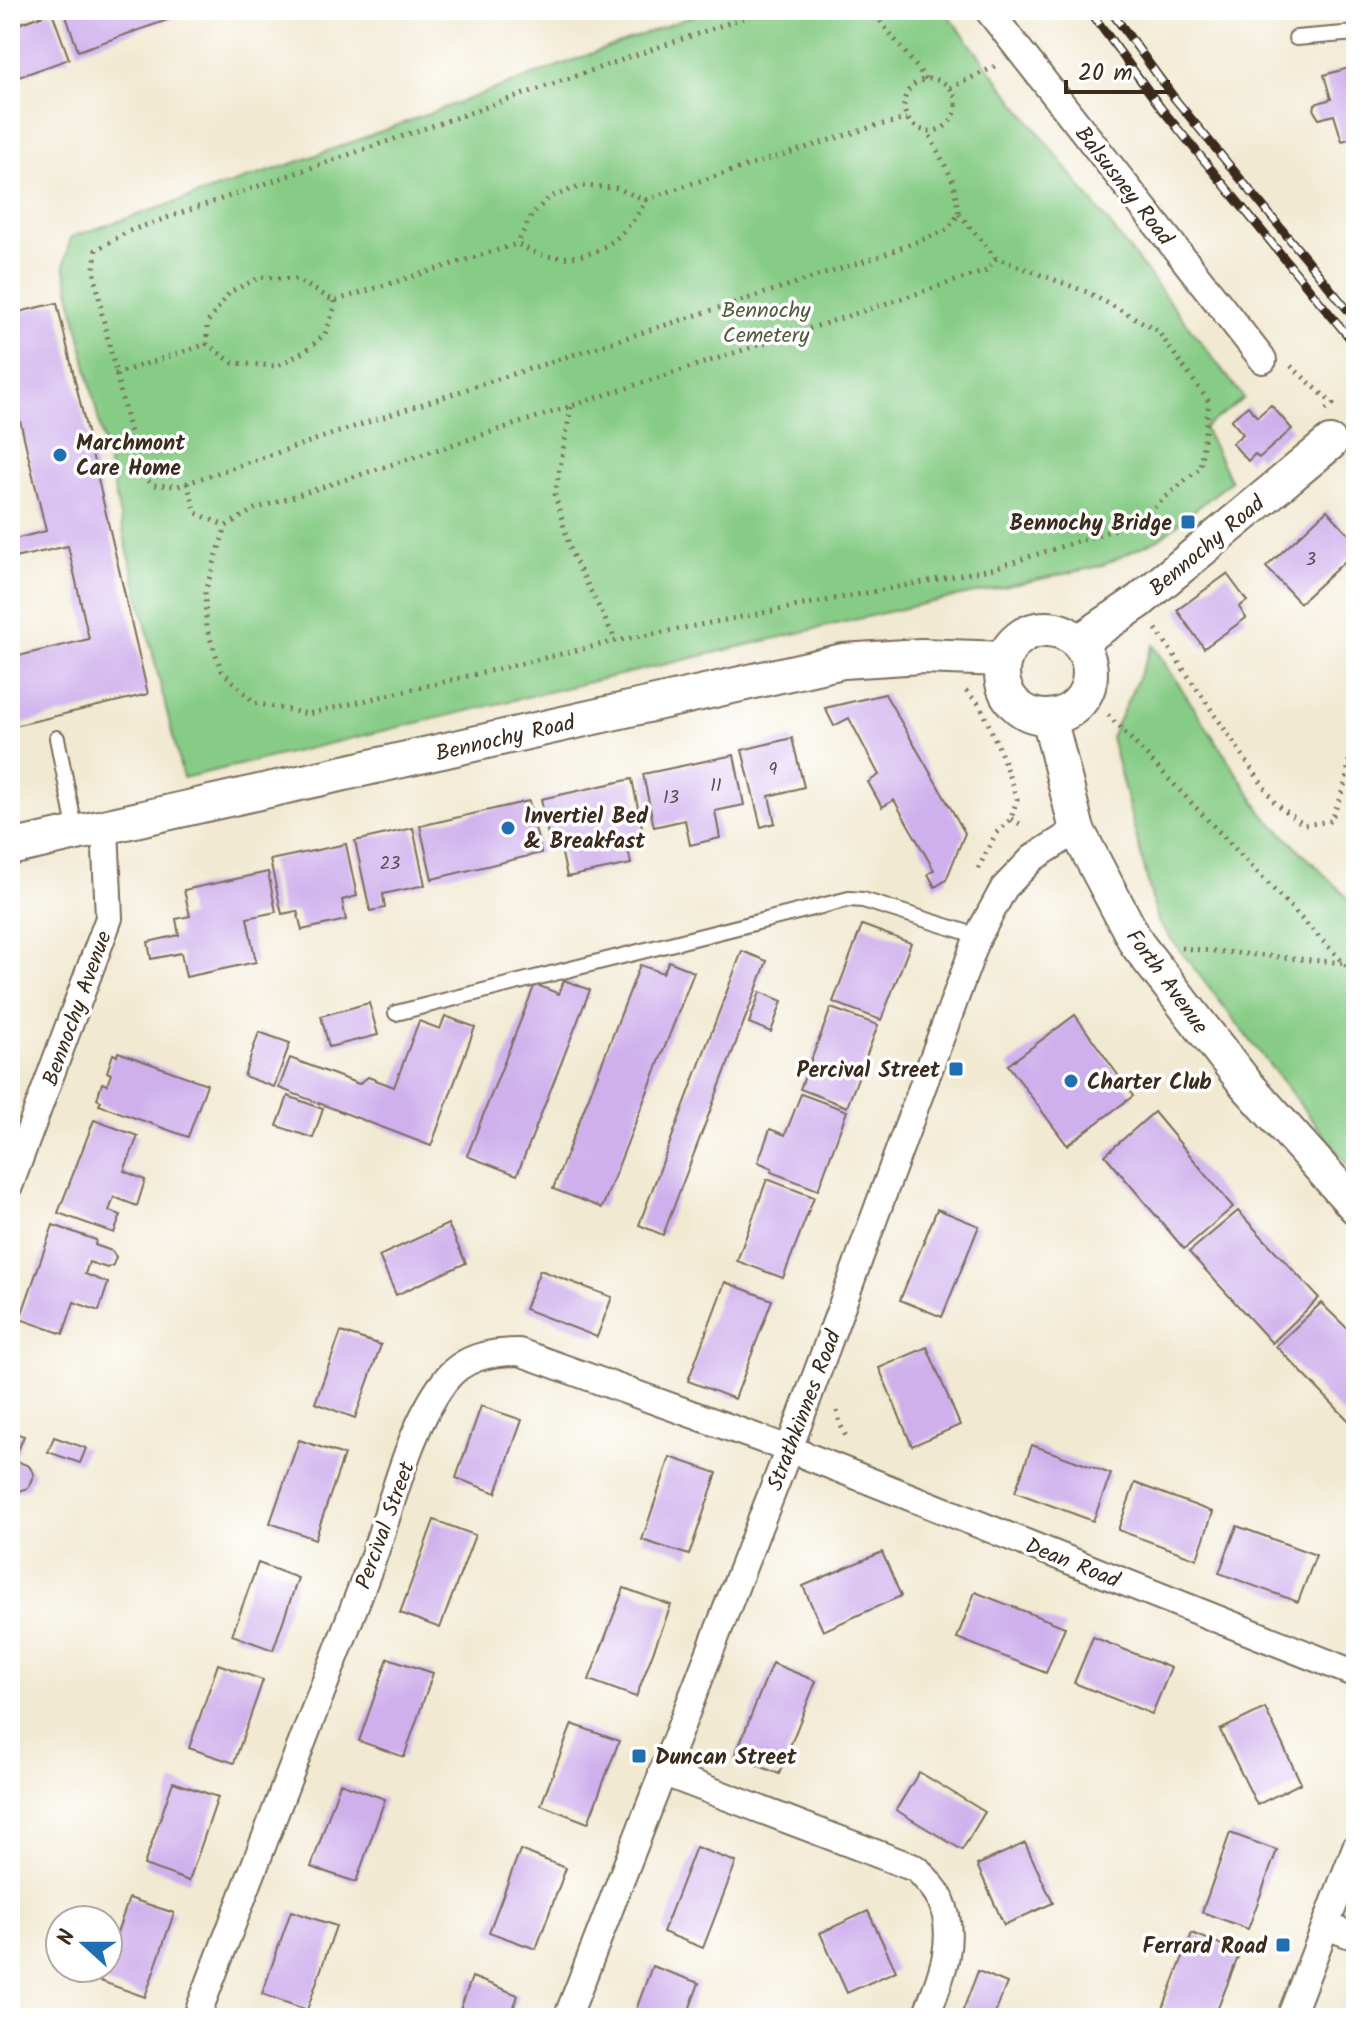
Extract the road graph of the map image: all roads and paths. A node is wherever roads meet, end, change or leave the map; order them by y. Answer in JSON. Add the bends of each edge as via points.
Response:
{"nodes":[{"id":1,"x":766,"y":10,"type":"edge"},
{"id":2,"x":869,"y":10,"type":"edge"},
{"id":3,"x":988,"y":10,"type":"edge"},
{"id":4,"x":1356,"y":33,"type":"edge"},
{"id":5,"x":1296,"y":38,"type":"dead end"},
{"id":6,"x":1022,"y":53,"type":"junction"},
{"id":7,"x":926,"y":79,"type":"junction"},
{"id":8,"x":950,"y":88,"type":"junction"},
{"id":9,"x":907,"y":119,"type":"junction"},
{"id":10,"x":928,"y":132,"type":"junction"},
{"id":11,"x":646,"y":200,"type":"junction"},
{"id":12,"x":959,"y":214,"type":"junction"},
{"id":13,"x":517,"y":244,"type":"junction"},
{"id":14,"x":996,"y":258,"type":"junction"},
{"id":15,"x":334,"y":301,"type":"junction"},
{"id":16,"x":207,"y":344,"type":"junction"},
{"id":17,"x":1263,"y":360,"type":"joint"},
{"id":18,"x":115,"y":374,"type":"junction"},
{"id":19,"x":571,"y":407,"type":"junction"},
{"id":20,"x":1330,"y":443,"type":"joint"},
{"id":21,"x":187,"y":483,"type":"junction"},
{"id":22,"x":226,"y":526,"type":"junction"},
{"id":23,"x":1150,"y":620,"type":"dead end"},
{"id":24,"x":616,"y":641,"type":"junction"},
{"id":25,"x":1079,"y":642,"type":"junction"},
{"id":26,"x":1004,"y":659,"type":"junction"},
{"id":27,"x":961,"y":685,"type":"dead end"},
{"id":28,"x":1356,"y":714,"type":"edge"},
{"id":29,"x":1108,"y":715,"type":"dead end"},
{"id":30,"x":1049,"y":717,"type":"junction"},
{"id":31,"x":57,"y":738,"type":"dead end"},
{"id":32,"x":1011,"y":819,"type":"junction"},
{"id":33,"x":1022,"y":825,"type":"dead end"},
{"id":34,"x":91,"y":830,"type":"junction"},
{"id":35,"x":1077,"y":830,"type":"junction"},
{"id":36,"x":10,"y":848,"type":"edge"},
{"id":37,"x":975,"y":874,"type":"dead end"},
{"id":38,"x":978,"y":936,"type":"junction"},
{"id":39,"x":1137,"y":944,"type":"junction"},
{"id":40,"x":1344,"y":963,"type":"junction"},
{"id":41,"x":1356,"y":976,"type":"edge"},
{"id":42,"x":396,"y":1013,"type":"dead end"},
{"id":43,"x":10,"y":1184,"type":"edge"},
{"id":44,"x":1356,"y":1207,"type":"edge"},
{"id":45,"x":789,"y":1449,"type":"junction"},
{"id":46,"x":1356,"y":1674,"type":"edge"},
{"id":47,"x":662,"y":1772,"type":"junction"},
{"id":48,"x":1356,"y":1847,"type":"edge"},
{"id":49,"x":1326,"y":1926,"type":"junction"},
{"id":50,"x":1356,"y":1937,"type":"edge"},
{"id":51,"x":196,"y":2018,"type":"edge"},
{"id":52,"x":567,"y":2018,"type":"edge"},
{"id":53,"x":925,"y":2018,"type":"edge"},
{"id":54,"x":1290,"y":2018,"type":"edge"}],
"edges":[{"from":1,"to":18,"type":"path","via":[[129,231],[96,250],[94,269]]},
{"from":2,"to":7,"type":"path"},
{"from":3,"to":6,"type":"street","name":"Balsusney Road"},
{"from":4,"to":5,"type":"lane"},
{"from":6,"to":8,"type":"path"},
{"from":6,"to":17,"type":"street","name":"Balsusney Road"},
{"from":7,"to":8,"type":"path"},
{"from":7,"to":9,"type":"path","via":[[906,94]]},
{"from":8,"to":10,"type":"path","via":[[956,114],[945,128]]},
{"from":9,"to":10,"type":"path"},
{"from":9,"to":11,"type":"path"},
{"from":10,"to":12,"type":"path","via":[[953,181]]},
{"from":11,"to":13,"type":"path","via":[[634,223],[611,244],[578,256],[546,256]]},
{"from":11,"to":13,"type":"path","via":[[616,188],[582,186],[561,193],[532,214]]},
{"from":12,"to":14,"type":"path"},
{"from":12,"to":21,"type":"path","via":[[947,230],[880,256]]},
{"from":13,"to":15,"type":"path"},
{"from":14,"to":19,"type":"path","via":[[986,271]]},
{"from":14,"to":24,"type":"path","via":[[1087,292],[1157,330],[1209,402],[1200,468],[1135,523],[991,569]]},
{"from":15,"to":16,"type":"path","via":[[325,334],[276,366],[233,363]]},
{"from":15,"to":16,"type":"path","via":[[296,279],[261,277],[230,292],[207,323]]},
{"from":16,"to":18,"type":"path"},
{"from":17,"to":20,"type":"path","via":[[1294,367],[1333,404],[1310,425]]},
{"from":18,"to":21,"type":"path","via":[[139,471],[152,485]]},
{"from":19,"to":22,"type":"path","via":[[255,509]]},
{"from":19,"to":24,"type":"path","via":[[555,495],[571,552]]},
{"from":20,"to":25,"type":"street","name":"Bennochy Road","via":[[1138,602]]},
{"from":21,"to":22,"type":"path","via":[[196,513]]},
{"from":22,"to":24,"type":"path","via":[[205,592],[206,627],[222,671],[255,703],[308,714]]},
{"from":23,"to":28,"type":"path","via":[[1275,803],[1304,825],[1331,821],[1346,781]]},
{"from":25,"to":26,"type":"street","via":[[1056,629],[1030,631]]},
{"from":25,"to":30,"type":"street","via":[[1090,666],[1085,694],[1070,710]]},
{"from":26,"to":30,"type":"street","via":[[1003,681],[1011,700],[1028,713]]},
{"from":26,"to":34,"type":"street","name":"Bennochy Road","via":[[921,656],[843,661]]},
{"from":27,"to":32,"type":"path","via":[[980,705],[999,748],[1017,799]]},
{"from":29,"to":40,"type":"path"},
{"from":30,"to":35,"type":"street","name":"Forth Avenue"},
{"from":31,"to":34,"type":"lane"},
{"from":32,"to":33,"type":"path"},
{"from":32,"to":37,"type":"path","via":[[996,833]]},
{"from":34,"to":36,"type":"street","name":"Bennochy Road"},
{"from":34,"to":43,"type":"street","name":"Bennochy Avenue","via":[[109,918]]},
{"from":35,"to":38,"type":"street","name":"Strathkinnes Road","via":[[1033,858],[1004,888]]},
{"from":35,"to":39,"type":"street","name":"Forth Avenue"},
{"from":38,"to":42,"type":"lane","via":[[863,900],[836,900]]},
{"from":38,"to":45,"type":"street","name":"Strathkinnes Road"},
{"from":39,"to":40,"type":"path"},
{"from":39,"to":44,"type":"street","name":"Forth Avenue","via":[[1246,1084]]},
{"from":40,"to":41,"type":"path"},
{"from":45,"to":46,"type":"street","name":"Dean Road"},
{"from":45,"to":47,"type":"street","name":"Strathkinnes Road"},
{"from":45,"to":51,"type":"street","name":"Percival Street","via":[[519,1352],[470,1359],[445,1379],[423,1416]]},
{"from":47,"to":52,"type":"street","name":"Strathkinnes Road"},
{"from":47,"to":53,"type":"street","via":[[917,1869],[941,1898],[948,1932],[944,1971]]},
{"from":48,"to":49,"type":"street"},
{"from":49,"to":50,"type":"street"},
{"from":49,"to":54,"type":"street"}]}
